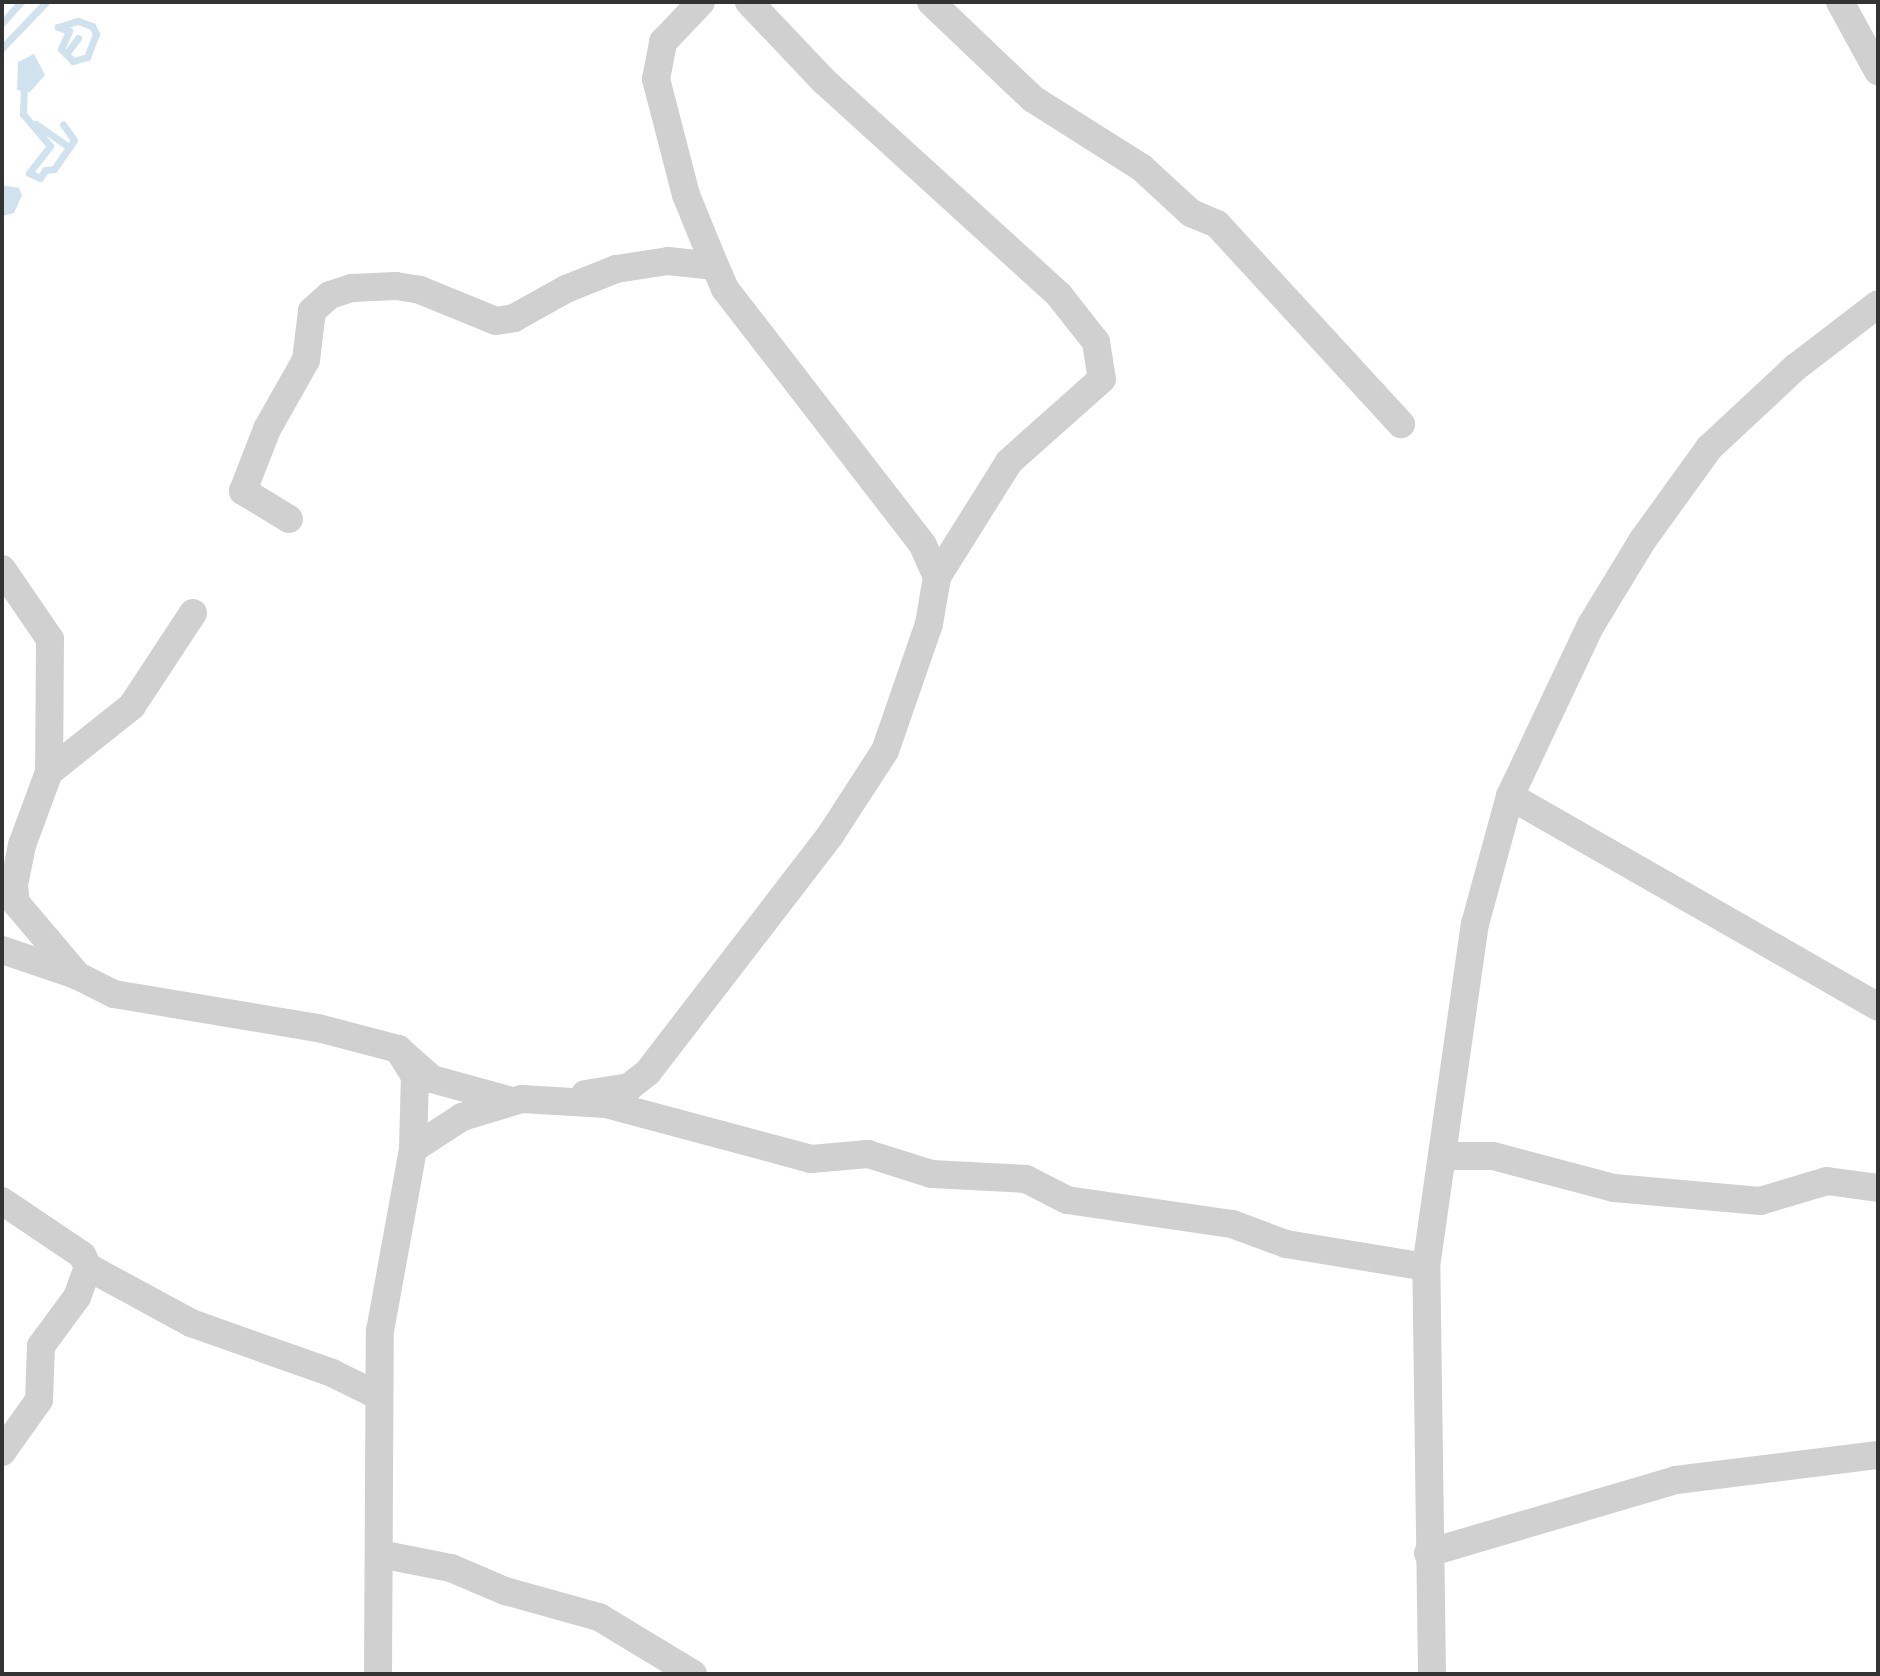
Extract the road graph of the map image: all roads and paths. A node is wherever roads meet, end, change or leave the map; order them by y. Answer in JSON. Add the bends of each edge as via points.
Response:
{"nodes":[{"id":1,"x":701,"y":2,"type":"edge"},
{"id":2,"x":749,"y":2,"type":"edge"},
{"id":3,"x":931,"y":2,"type":"edge"},
{"id":4,"x":1840,"y":2,"type":"edge"},
{"id":5,"x":1878,"y":71,"type":"edge"},
{"id":6,"x":693,"y":212,"type":"junction"},
{"id":7,"x":668,"y":261,"type":"junction"},
{"id":8,"x":715,"y":266,"type":"junction"},
{"id":9,"x":1878,"y":304,"type":"edge"},
{"id":10,"x":1401,"y":424,"type":"dead end"},
{"id":11,"x":289,"y":519,"type":"dead end"},
{"id":12,"x":2,"y":569,"type":"edge"},
{"id":13,"x":937,"y":577,"type":"junction"},
{"id":14,"x":193,"y":613,"type":"dead end"},
{"id":15,"x":49,"y":772,"type":"junction"},
{"id":16,"x":1510,"y":796,"type":"junction"},
{"id":17,"x":14,"y":885,"type":"junction"},
{"id":18,"x":2,"y":921,"type":"edge"},
{"id":19,"x":2,"y":950,"type":"edge"},
{"id":20,"x":78,"y":976,"type":"junction"},
{"id":21,"x":1878,"y":1007,"type":"edge"},
{"id":22,"x":398,"y":1049,"type":"junction"},
{"id":23,"x":522,"y":1099,"type":"junction"},
{"id":24,"x":413,"y":1149,"type":"junction"},
{"id":25,"x":1442,"y":1156,"type":"junction"},
{"id":26,"x":1878,"y":1188,"type":"edge"},
{"id":27,"x":2,"y":1201,"type":"edge"},
{"id":28,"x":88,"y":1267,"type":"junction"},
{"id":29,"x":1426,"y":1267,"type":"junction"},
{"id":30,"x":379,"y":1396,"type":"junction"},
{"id":31,"x":2,"y":1452,"type":"edge"},
{"id":32,"x":1878,"y":1455,"type":"edge"},
{"id":33,"x":1428,"y":1553,"type":"junction"},
{"id":34,"x":380,"y":1554,"type":"junction"},
{"id":35,"x":378,"y":1674,"type":"edge"},
{"id":36,"x":693,"y":1674,"type":"edge"},
{"id":37,"x":1432,"y":1674,"type":"edge"}],
"edges":[{"from":1,"to":6,"type":"street","via":[[663,42],[656,79],[661,115]]},
{"from":2,"to":13,"type":"street","via":[[824,81],[1059,295],[1096,342],[1102,379],[1009,462]]},
{"from":3,"to":10,"type":"street","via":[[1033,99],[1142,168],[1191,213],[1217,224]]},
{"from":4,"to":5,"type":"street"},
{"from":6,"to":7,"type":"street","via":[[693,235]]},
{"from":6,"to":8,"type":"street"},
{"from":7,"to":8,"type":"street"},
{"from":7,"to":11,"type":"street","via":[[590,277],[514,318],[496,321],[420,290],[396,286],[330,295],[312,311],[306,360],[247,470],[243,491]]},
{"from":8,"to":13,"type":"street","via":[[725,289],[923,545]]},
{"from":9,"to":16,"type":"street","via":[[1796,367],[1709,448],[1642,541],[1591,625]]},
{"from":12,"to":15,"type":"street","via":[[50,639]]},
{"from":13,"to":23,"type":"street","via":[[929,624],[885,751],[831,834],[648,1072],[629,1087],[607,1094]]},
{"from":14,"to":15,"type":"street","via":[[132,706]]},
{"from":15,"to":17,"type":"street","via":[[32,807]]},
{"from":16,"to":21,"type":"street"},
{"from":16,"to":25,"type":"street","via":[[1475,924]]},
{"from":17,"to":18,"type":"street"},
{"from":17,"to":20,"type":"street","via":[[16,903],[31,926]]},
{"from":19,"to":20,"type":"street"},
{"from":20,"to":22,"type":"street","via":[[114,994],[318,1028]]},
{"from":22,"to":23,"type":"street","via":[[432,1079],[500,1100]]},
{"from":22,"to":24,"type":"street","via":[[415,1076]]},
{"from":23,"to":24,"type":"street","via":[[462,1117]]},
{"from":23,"to":29,"type":"street","via":[[606,1104],[811,1159],[868,1154],[932,1174],[1026,1179],[1067,1200],[1232,1224],[1286,1244]]},
{"from":24,"to":30,"type":"street","via":[[380,1331]]},
{"from":25,"to":26,"type":"street","via":[[1493,1156],[1614,1188],[1760,1201],[1827,1181]]},
{"from":25,"to":29,"type":"street"},
{"from":27,"to":28,"type":"street","via":[[82,1255]]},
{"from":28,"to":30,"type":"street","via":[[191,1323],[332,1373]]},
{"from":28,"to":31,"type":"street","via":[[77,1297],[41,1346],[39,1400]]},
{"from":29,"to":33,"type":"street"},
{"from":30,"to":34,"type":"street"},
{"from":32,"to":33,"type":"street","via":[[1676,1480]]},
{"from":33,"to":37,"type":"street"},
{"from":34,"to":35,"type":"street"},
{"from":34,"to":36,"type":"street","via":[[451,1568],[505,1591],[599,1617]]}]}
